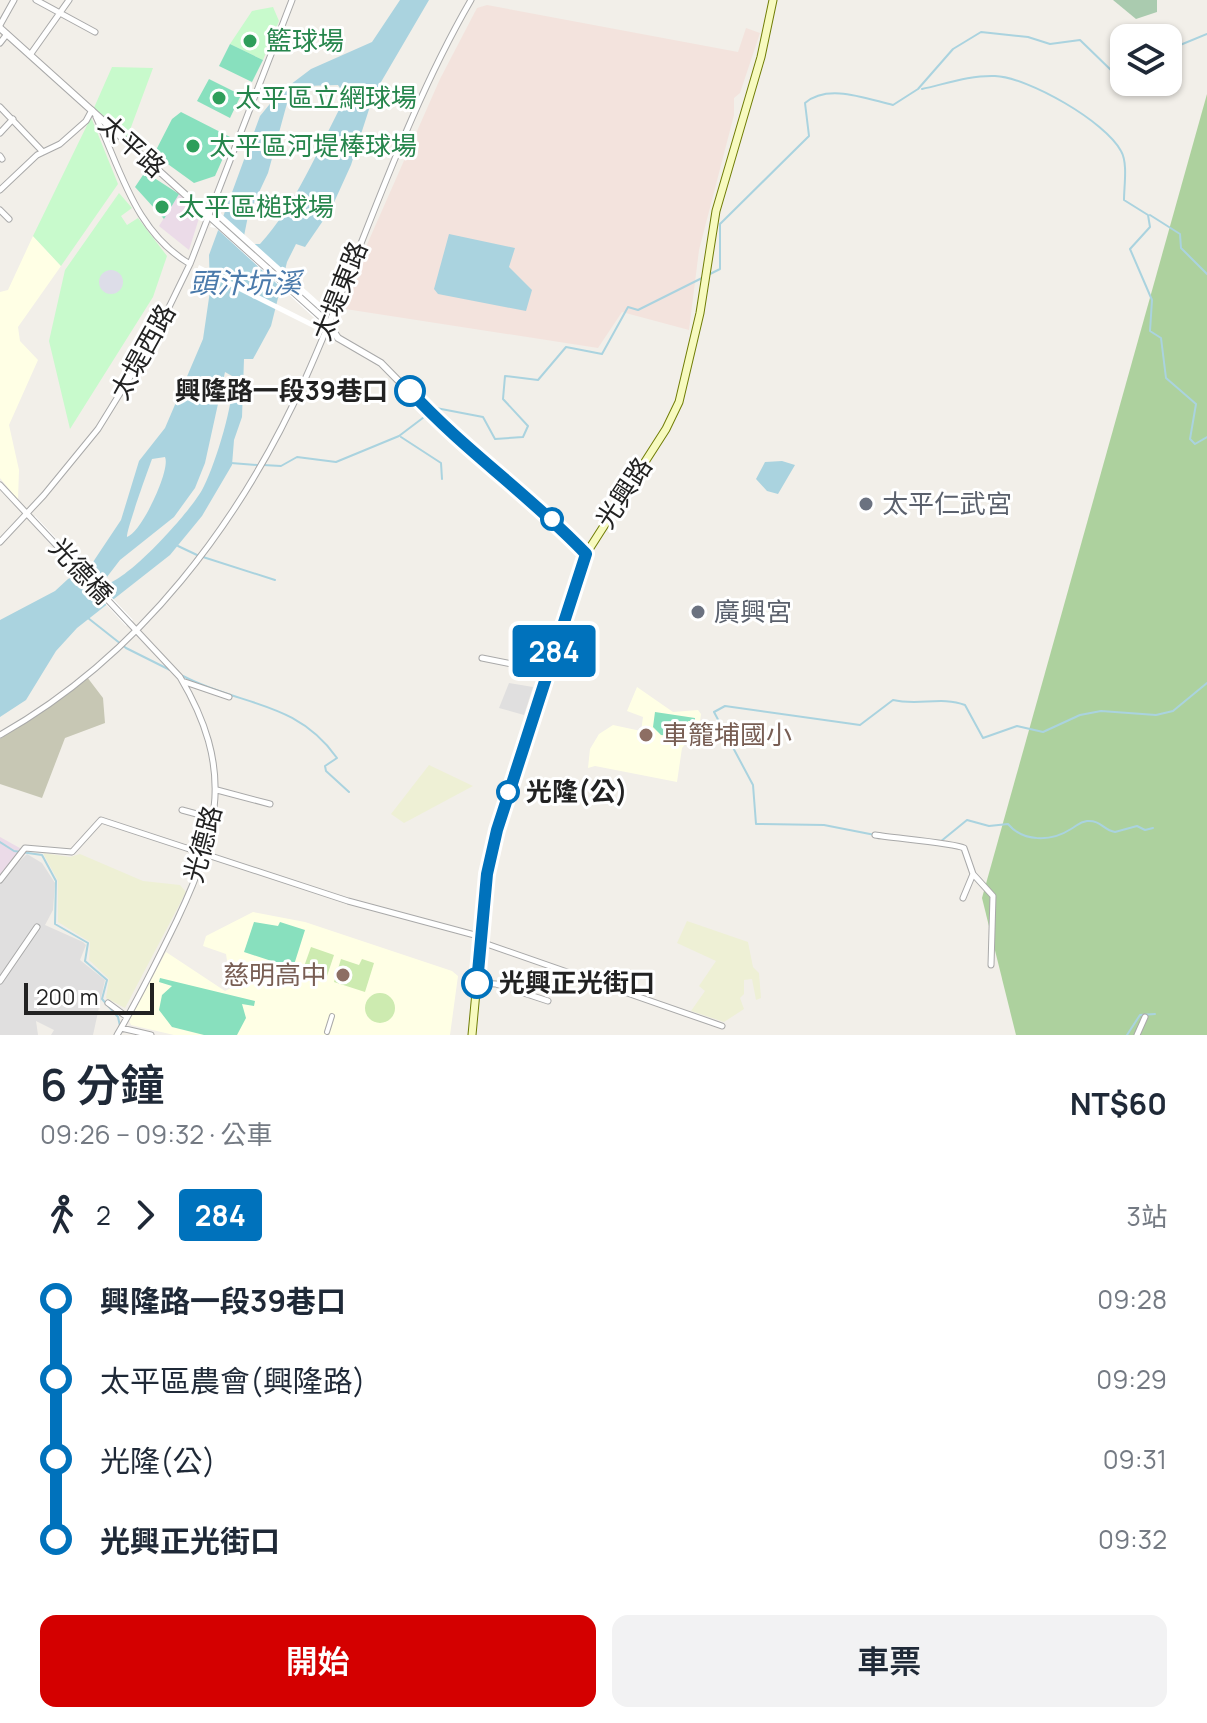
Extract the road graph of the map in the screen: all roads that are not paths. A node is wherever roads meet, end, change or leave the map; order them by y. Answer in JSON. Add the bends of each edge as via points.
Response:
{"nodes":[{"id":1,"x":14,"y":0,"type":"edge"},
{"id":2,"x":36,"y":0,"type":"edge"},
{"id":3,"x":69,"y":0,"type":"edge"},
{"id":4,"x":292,"y":0,"type":"edge"},
{"id":5,"x":471,"y":0,"type":"edge"},
{"id":6,"x":773,"y":0,"type":"edge"},
{"id":7,"x":61,"y":13,"type":"junction"},
{"id":8,"x":0,"y":26,"type":"edge"},
{"id":9,"x":95,"y":32,"type":"dead end"},
{"id":10,"x":7,"y":34,"type":"junction"},
{"id":11,"x":0,"y":43,"type":"edge"},
{"id":12,"x":30,"y":55,"type":"junction"},
{"id":13,"x":0,"y":107,"type":"edge"},
{"id":14,"x":92,"y":110,"type":"junction"},
{"id":15,"x":13,"y":119,"type":"junction"},
{"id":16,"x":0,"y":133,"type":"edge"},
{"id":17,"x":43,"y":152,"type":"junction"},
{"id":18,"x":0,"y":190,"type":"edge"},
{"id":19,"x":0,"y":210,"type":"edge"},
{"id":20,"x":209,"y":214,"type":"junction"},
{"id":21,"x":9,"y":219,"type":"dead end"},
{"id":22,"x":190,"y":264,"type":"junction"},
{"id":23,"x":327,"y":322,"type":"junction"},
{"id":24,"x":0,"y":485,"type":"edge"},
{"id":25,"x":30,"y":517,"type":"junction"},
{"id":26,"x":0,"y":542,"type":"edge"},
{"id":27,"x":586,"y":554,"type":"junction"},
{"id":28,"x":130,"y":623,"type":"joint"},
{"id":29,"x":137,"y":628,"type":"junction"},
{"id":30,"x":482,"y":658,"type":"dead end"},
{"id":31,"x":547,"y":671,"type":"junction"},
{"id":32,"x":184,"y":682,"type":"junction"},
{"id":33,"x":229,"y":697,"type":"dead end"},
{"id":34,"x":0,"y":735,"type":"edge"},
{"id":35,"x":217,"y":790,"type":"junction"},
{"id":36,"x":270,"y":804,"type":"dead end"},
{"id":37,"x":182,"y":810,"type":"dead end"},
{"id":38,"x":215,"y":819,"type":"junction"},
{"id":39,"x":875,"y":835,"type":"dead end"},
{"id":40,"x":206,"y":852,"type":"junction"},
{"id":41,"x":973,"y":874,"type":"junction"},
{"id":42,"x":0,"y":880,"type":"edge"},
{"id":43,"x":963,"y":898,"type":"dead end"},
{"id":44,"x":37,"y":927,"type":"dead end"},
{"id":45,"x":482,"y":940,"type":"junction"},
{"id":46,"x":991,"y":965,"type":"dead end"},
{"id":47,"x":0,"y":981,"type":"edge"},
{"id":48,"x":477,"y":983,"type":"junction"},
{"id":49,"x":548,"y":1001,"type":"dead end"},
{"id":50,"x":108,"y":1003,"type":"dead end"},
{"id":51,"x":332,"y":1016,"type":"dead end"},
{"id":52,"x":127,"y":1017,"type":"junction"},
{"id":53,"x":1145,"y":1017,"type":"dead end"},
{"id":54,"x":722,"y":1026,"type":"dead end"},
{"id":55,"x":121,"y":1028,"type":"junction"},
{"id":56,"x":327,"y":1032,"type":"dead end"},
{"id":57,"x":117,"y":1035,"type":"edge"},
{"id":58,"x":151,"y":1035,"type":"edge"},
{"id":59,"x":472,"y":1035,"type":"edge"},
{"id":60,"x":1137,"y":1035,"type":"edge"}],
"edges":[{"from":1,"to":8,"type":"street"},
{"from":2,"to":7,"type":"street"},
{"from":3,"to":7,"type":"street"},
{"from":4,"to":20,"type":"street","name":"太堤西路"},
{"from":5,"to":23,"type":"street","name":"太堤東路","via":[[414,113]]},
{"from":6,"to":27,"type":"main road","name":"光興路","via":[[716,211],[675,412]]},
{"from":7,"to":9,"type":"street"},
{"from":7,"to":12,"type":"street"},
{"from":8,"to":10,"type":"street","name":"太平路"},
{"from":10,"to":11,"type":"street"},
{"from":10,"to":12,"type":"street","name":"太平路"},
{"from":12,"to":14,"type":"street","name":"太平路"},
{"from":13,"to":15,"type":"street"},
{"from":14,"to":17,"type":"street","via":[[60,144]]},
{"from":14,"to":20,"type":"street","name":"太平路"},
{"from":14,"to":22,"type":"street","name":"太平路","via":[[130,199],[167,247]]},
{"from":15,"to":16,"type":"street"},
{"from":15,"to":17,"type":"street"},
{"from":17,"to":18,"type":"street"},
{"from":19,"to":21,"type":"street"},
{"from":20,"to":22,"type":"street","name":"太堤西路"},
{"from":20,"to":23,"type":"street","name":"太平路"},
{"from":22,"to":25,"type":"street","name":"太堤西路","via":[[140,364]]},
{"from":23,"to":27,"type":"street","name":"太平路","via":[[338,338],[381,363]]},
{"from":23,"to":29,"type":"street","name":"太堤東路","via":[[260,468],[182,582]]},
{"from":24,"to":25,"type":"street","name":"光德橋"},
{"from":25,"to":26,"type":"street","name":"太堤西路"},
{"from":25,"to":28,"type":"street","name":"光德橋"},
{"from":27,"to":31,"type":"main road","name":"光興路"},
{"from":28,"to":29,"type":"street","name":"光德路"},
{"from":29,"to":32,"type":"street","name":"光德路"},
{"from":29,"to":34,"type":"street","name":"太堤東路","via":[[55,699]]},
{"from":30,"to":31,"type":"street"},
{"from":31,"to":45,"type":"main road","name":"光興路","via":[[493,847]]},
{"from":32,"to":33,"type":"street"},
{"from":32,"to":35,"type":"street","name":"光德路","via":[[211,743]]},
{"from":35,"to":36,"type":"street"},
{"from":35,"to":38,"type":"street","name":"光德路"},
{"from":37,"to":38,"type":"street"},
{"from":38,"to":40,"type":"street","name":"光德路"},
{"from":39,"to":41,"type":"street","via":[[956,844],[964,848]]},
{"from":40,"to":42,"type":"street","via":[[101,820],[72,852],[27,847]]},
{"from":40,"to":45,"type":"street"},
{"from":40,"to":52,"type":"street","name":"光德路"},
{"from":41,"to":43,"type":"street"},
{"from":41,"to":46,"type":"street","via":[[993,896]]},
{"from":44,"to":47,"type":"street"},
{"from":45,"to":48,"type":"main road","name":"光興路"},
{"from":45,"to":54,"type":"street"},
{"from":48,"to":49,"type":"street"},
{"from":48,"to":59,"type":"main road","name":"光興路"},
{"from":50,"to":52,"type":"street"},
{"from":51,"to":56,"type":"street"},
{"from":52,"to":55,"type":"street","name":"光德路"},
{"from":53,"to":60,"type":"street"},
{"from":55,"to":57,"type":"street","name":"光德路"},
{"from":55,"to":58,"type":"street"}]}
